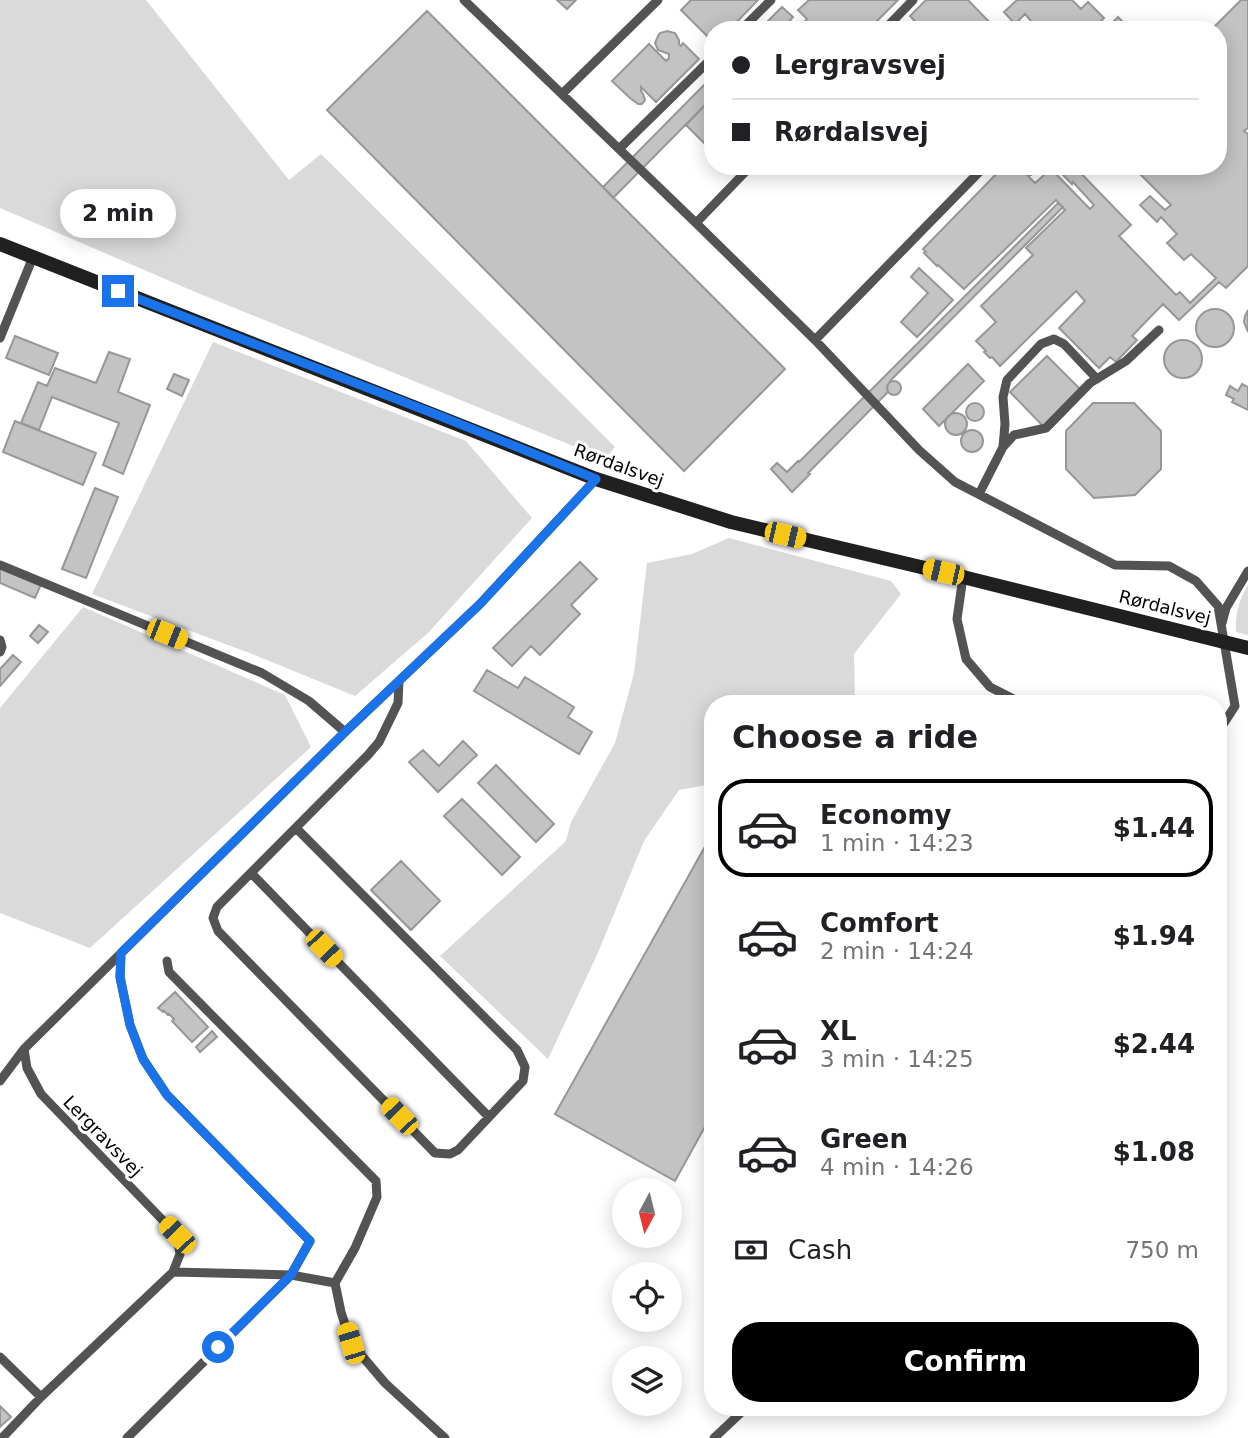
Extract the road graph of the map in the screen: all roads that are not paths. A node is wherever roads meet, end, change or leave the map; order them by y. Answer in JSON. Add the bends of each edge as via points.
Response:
{"nodes":[{"id":1,"x":464,"y":0,"type":"edge"},
{"id":2,"x":658,"y":0,"type":"edge"},
{"id":3,"x":771,"y":0,"type":"edge"},
{"id":4,"x":913,"y":0,"type":"edge"},
{"id":5,"x":750,"y":21,"type":"edge"},
{"id":6,"x":893,"y":21,"type":"edge"},
{"id":7,"x":704,"y":66,"type":"edge"},
{"id":8,"x":562,"y":94,"type":"junction"},
{"id":9,"x":619,"y":149,"type":"junction"},
{"id":10,"x":742,"y":175,"type":"edge"},
{"id":11,"x":976,"y":175,"type":"edge"},
{"id":12,"x":696,"y":223,"type":"junction"},
{"id":13,"x":0,"y":244,"type":"edge"},
{"id":14,"x":33,"y":257,"type":"junction"},
{"id":15,"x":1159,"y":330,"type":"dead end"},
{"id":16,"x":0,"y":338,"type":"edge"},
{"id":17,"x":815,"y":340,"type":"junction"},
{"id":18,"x":1097,"y":379,"type":"junction"},
{"id":19,"x":1003,"y":447,"type":"junction"},
{"id":20,"x":596,"y":479,"type":"junction"},
{"id":21,"x":979,"y":494,"type":"junction"},
{"id":22,"x":0,"y":565,"type":"edge"},
{"id":23,"x":1248,"y":572,"type":"edge"},
{"id":24,"x":963,"y":577,"type":"junction"},
{"id":25,"x":1221,"y":626,"type":"junction"},
{"id":26,"x":0,"y":640,"type":"edge"},
{"id":27,"x":1248,"y":648,"type":"edge"},
{"id":28,"x":0,"y":652,"type":"edge"},
{"id":29,"x":399,"y":681,"type":"junction"},
{"id":30,"x":1004,"y":695,"type":"edge"},
{"id":31,"x":1227,"y":718,"type":"edge"},
{"id":32,"x":345,"y":732,"type":"junction"},
{"id":33,"x":296,"y":828,"type":"junction"},
{"id":34,"x":251,"y":873,"type":"junction"},
{"id":35,"x":121,"y":953,"type":"junction"},
{"id":36,"x":167,"y":961,"type":"dead end"},
{"id":37,"x":24,"y":1049,"type":"junction"},
{"id":38,"x":0,"y":1081,"type":"edge"},
{"id":39,"x":489,"y":1118,"type":"junction"},
{"id":40,"x":173,"y":1272,"type":"junction"},
{"id":41,"x":291,"y":1275,"type":"junction"},
{"id":42,"x":335,"y":1283,"type":"junction"},
{"id":43,"x":0,"y":1357,"type":"edge"},
{"id":44,"x":41,"y":1397,"type":"junction"},
{"id":45,"x":738,"y":1416,"type":"edge"},
{"id":46,"x":2,"y":1438,"type":"edge"},
{"id":47,"x":127,"y":1438,"type":"edge"},
{"id":48,"x":445,"y":1438,"type":"edge"},
{"id":49,"x":715,"y":1438,"type":"edge"}],
"edges":[{"from":1,"to":8,"type":"lane"},
{"from":2,"to":8,"type":"lane"},
{"from":3,"to":5,"type":"lane"},
{"from":4,"to":6,"type":"lane"},
{"from":7,"to":9,"type":"lane"},
{"from":8,"to":9,"type":"lane"},
{"from":9,"to":12,"type":"lane"},
{"from":10,"to":12,"type":"lane"},
{"from":11,"to":17,"type":"lane"},
{"from":12,"to":17,"type":"lane"},
{"from":13,"to":14,"type":"street","name":"Rørdalsvej"},
{"from":14,"to":16,"type":"lane"},
{"from":14,"to":20,"type":"street","name":"Rørdalsvej"},
{"from":15,"to":18,"type":"lane","via":[[1126,361]]},
{"from":17,"to":21,"type":"lane","via":[[919,450],[954,482]]},
{"from":18,"to":19,"type":"lane","via":[[1046,428],[1014,435]]},
{"from":18,"to":19,"type":"lane","via":[[1064,344],[1054,339],[1041,344],[1007,380]]},
{"from":19,"to":21,"type":"lane"},
{"from":20,"to":24,"type":"street","name":"Rørdalsvej","via":[[731,522]]},
{"from":20,"to":29,"type":"lane","via":[[480,604]]},
{"from":21,"to":25,"type":"lane","via":[[1115,565],[1169,566],[1196,581],[1218,606]]},
{"from":22,"to":32,"type":"lane","via":[[262,673],[309,701]]},
{"from":23,"to":25,"type":"lane","via":[[1226,608]]},
{"from":24,"to":27,"type":"street","name":"Rørdalsvej","bridge":true},
{"from":24,"to":30,"type":"lane","via":[[957,619],[966,659],[990,688]]},
{"from":25,"to":31,"type":"lane","via":[[1235,706]]},
{"from":26,"to":28,"type":"lane"},
{"from":29,"to":32,"type":"lane"},
{"from":29,"to":33,"type":"lane","via":[[398,703],[379,742]]},
{"from":32,"to":35,"type":"lane"},
{"from":33,"to":34,"type":"lane"},
{"from":33,"to":39,"type":"lane","via":[[517,1050],[525,1067],[523,1081]]},
{"from":34,"to":39,"type":"lane"},
{"from":34,"to":39,"type":"lane","via":[[217,907],[213,918],[218,931],[435,1153],[458,1150]]},
{"from":35,"to":37,"type":"lane"},
{"from":35,"to":41,"type":"lane","via":[[122,989],[143,1059],[167,1095],[310,1241]]},
{"from":36,"to":42,"type":"lane","via":[[169,972],[376,1181],[377,1197]]},
{"from":37,"to":38,"type":"lane"},
{"from":37,"to":40,"type":"lane","name":"Lergravsvej","via":[[27,1068],[41,1094],[177,1235],[180,1254]]},
{"from":40,"to":41,"type":"lane"},
{"from":40,"to":44,"type":"lane"},
{"from":41,"to":42,"type":"lane"},
{"from":41,"to":47,"type":"lane"},
{"from":42,"to":48,"type":"lane","via":[[351,1343],[385,1383]]},
{"from":43,"to":44,"type":"lane"},
{"from":44,"to":46,"type":"lane"},
{"from":45,"to":49,"type":"lane"}]}
